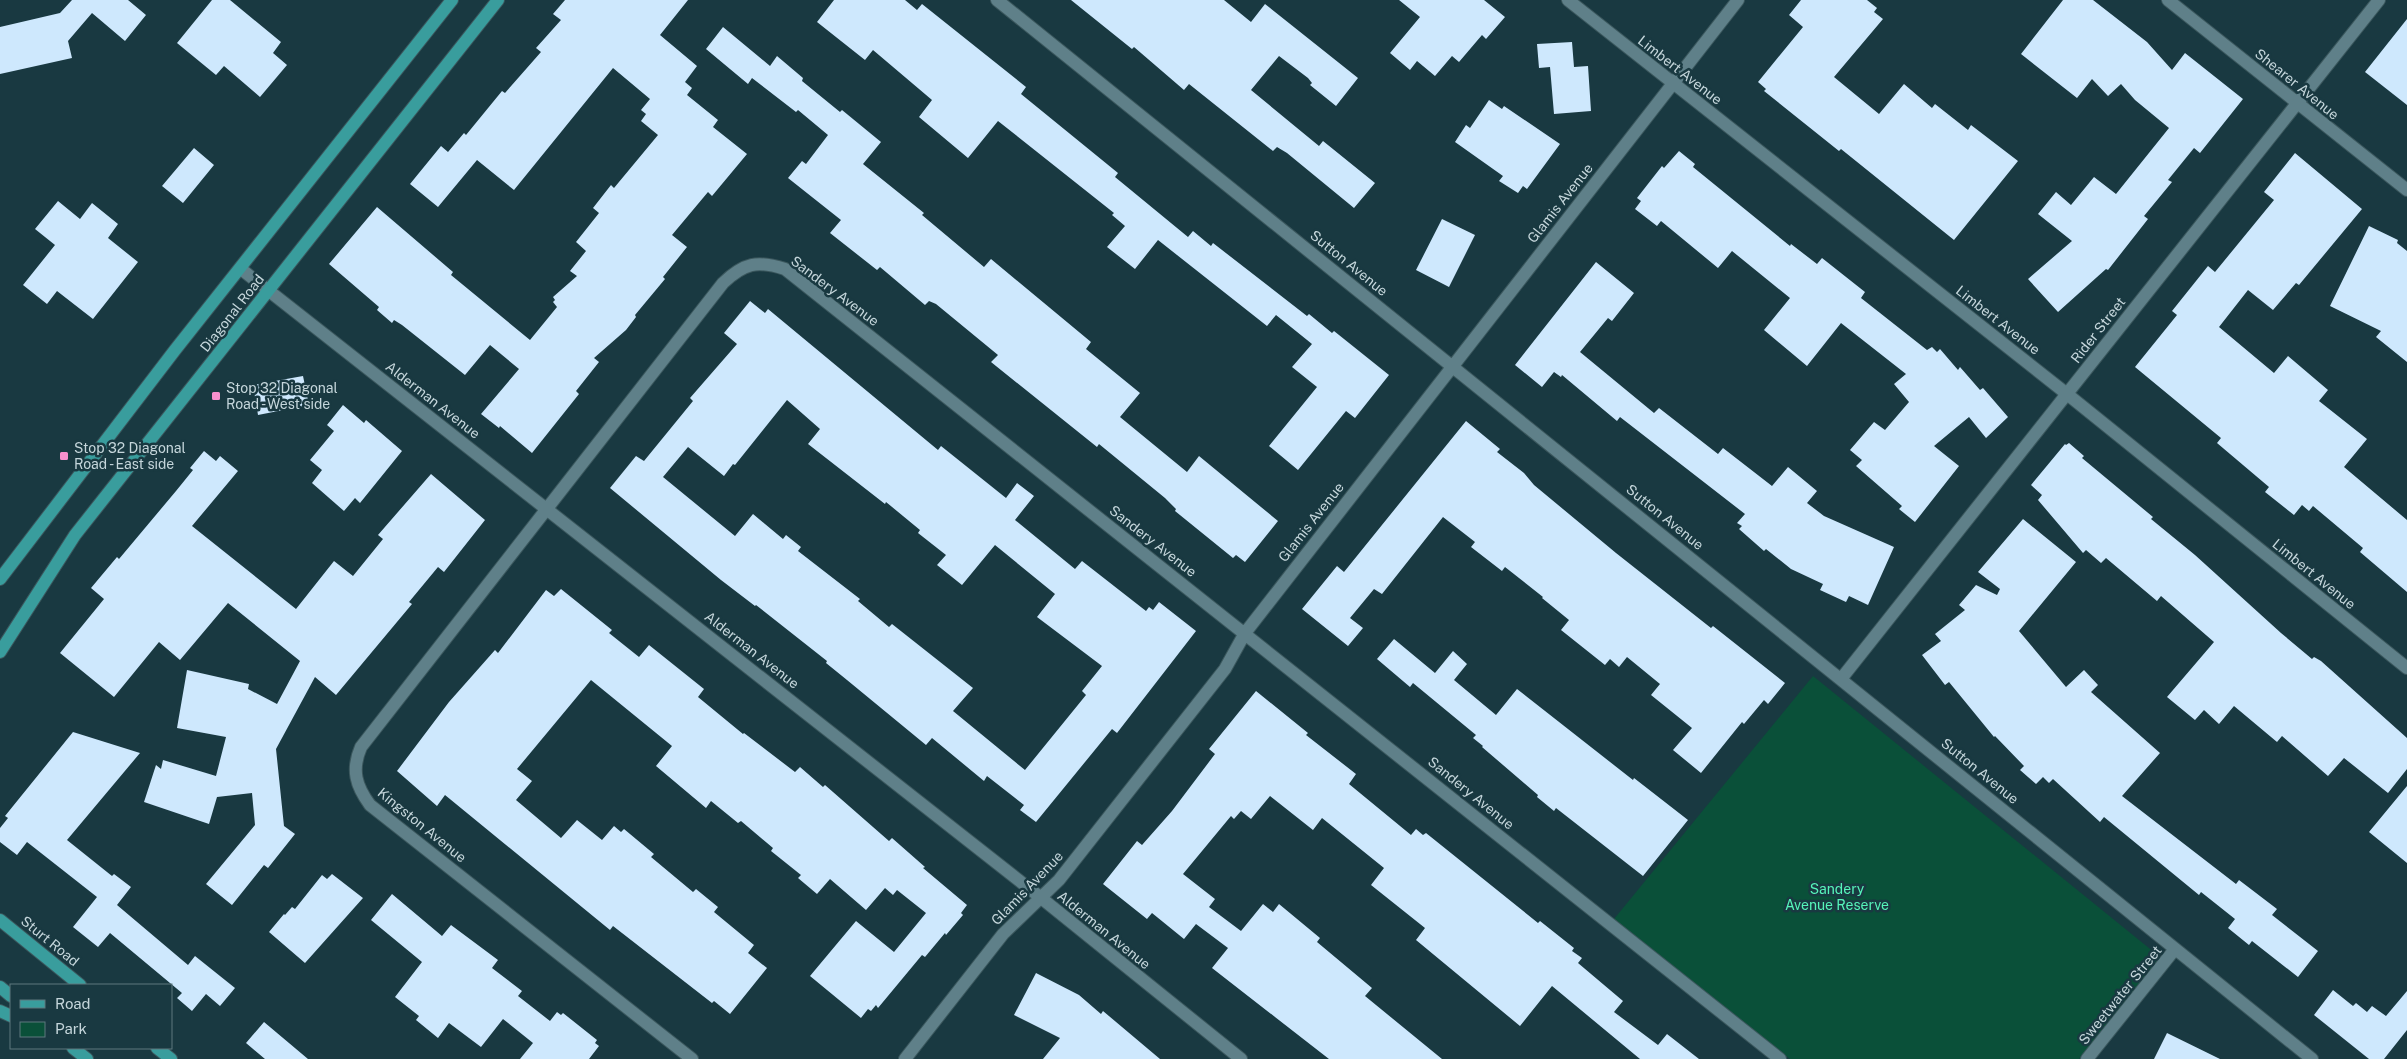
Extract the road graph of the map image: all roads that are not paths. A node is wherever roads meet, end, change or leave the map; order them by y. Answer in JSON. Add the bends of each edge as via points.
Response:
{"nodes":[{"id":1,"x":452,"y":0,"type":"edge"},
{"id":2,"x":498,"y":0,"type":"edge"},
{"id":3,"x":997,"y":0,"type":"edge"},
{"id":4,"x":1568,"y":0,"type":"edge"},
{"id":5,"x":1738,"y":0,"type":"edge"},
{"id":6,"x":2168,"y":0,"type":"edge"},
{"id":7,"x":2379,"y":0,"type":"edge"},
{"id":8,"x":1672,"y":83,"type":"junction"},
{"id":9,"x":2296,"y":103,"type":"junction"},
{"id":10,"x":2407,"y":190,"type":"edge"},
{"id":11,"x":241,"y":269,"type":"junction"},
{"id":12,"x":269,"y":290,"type":"junction"},
{"id":13,"x":1452,"y":364,"type":"junction"},
{"id":14,"x":2067,"y":394,"type":"junction"},
{"id":15,"x":548,"y":508,"type":"junction"},
{"id":16,"x":0,"y":579,"type":"edge"},
{"id":17,"x":1245,"y":633,"type":"junction"},
{"id":18,"x":0,"y":652,"type":"edge"},
{"id":19,"x":2407,"y":668,"type":"edge"},
{"id":20,"x":1841,"y":679,"type":"junction"},
{"id":21,"x":1040,"y":897,"type":"junction"},
{"id":22,"x":0,"y":920,"type":"edge"},
{"id":23,"x":2175,"y":949,"type":"junction"},
{"id":24,"x":79,"y":984,"type":"edge"},
{"id":25,"x":0,"y":987,"type":"edge"},
{"id":26,"x":10,"y":995,"type":"edge"},
{"id":27,"x":74,"y":1049,"type":"edge"},
{"id":28,"x":158,"y":1049,"type":"edge"},
{"id":29,"x":87,"y":1059,"type":"edge"},
{"id":30,"x":171,"y":1059,"type":"edge"},
{"id":31,"x":692,"y":1059,"type":"edge"},
{"id":32,"x":905,"y":1059,"type":"edge"},
{"id":33,"x":1241,"y":1059,"type":"edge"},
{"id":34,"x":1780,"y":1059,"type":"edge"},
{"id":35,"x":2087,"y":1059,"type":"edge"},
{"id":36,"x":2312,"y":1059,"type":"edge"}],
"edges":[{"from":1,"to":11,"type":"main road","name":"Diagonal Road"},
{"from":2,"to":12,"type":"main road","name":"Diagonal Road"},
{"from":3,"to":13,"type":"street","name":"Sutton Avenue"},
{"from":4,"to":8,"type":"street","name":"Limbert Avenue"},
{"from":5,"to":8,"type":"street","name":"Glamis Avenue"},
{"from":6,"to":9,"type":"street","name":"Shearer Avenue"},
{"from":7,"to":9,"type":"street","name":"Rider Street"},
{"from":8,"to":13,"type":"street","name":"Glamis Avenue"},
{"from":8,"to":14,"type":"street","name":"Limbert Avenue"},
{"from":9,"to":10,"type":"street","name":"Shearer Avenue"},
{"from":9,"to":14,"type":"street","name":"Rider Street"},
{"from":11,"to":12,"type":"street","name":"Alderman Avenue"},
{"from":11,"to":16,"type":"main road","name":"Diagonal Road"},
{"from":12,"to":15,"type":"street","name":"Alderman Avenue"},
{"from":12,"to":18,"type":"main road","name":"Diagonal Road","via":[[75,535]]},
{"from":13,"to":17,"type":"street","name":"Glamis Avenue"},
{"from":13,"to":20,"type":"street","name":"Sutton Avenue"},
{"from":14,"to":19,"type":"street","name":"Limbert Avenue"},
{"from":14,"to":20,"type":"street","name":"Rider Street"},
{"from":15,"to":17,"type":"street","name":"Sandery Avenue","via":[[723,283],[735,271],[752,264],[768,264],[785,268]]},
{"from":15,"to":21,"type":"street","name":"Alderman Avenue"},
{"from":15,"to":31,"type":"street","name":"Kingston Avenue","via":[[361,747],[355,760],[355,774],[370,805]]},
{"from":17,"to":21,"type":"street","name":"Glamis Avenue","via":[[1225,669],[1060,880]]},
{"from":17,"to":34,"type":"street","name":"Sandery Avenue"},
{"from":20,"to":23,"type":"street","name":"Sutton Avenue"},
{"from":21,"to":32,"type":"street","name":"Glamis Avenue","via":[[1003,934]]},
{"from":21,"to":33,"type":"street","name":"Alderman Avenue"},
{"from":22,"to":24,"type":"main road","name":"Sturt Road"},
{"from":23,"to":35,"type":"street","name":"Sweetwater Street"},
{"from":23,"to":36,"type":"street","name":"Sutton Avenue"},
{"from":25,"to":26,"type":"main road"},
{"from":27,"to":29,"type":"main road"},
{"from":28,"to":30,"type":"main road"}]}
